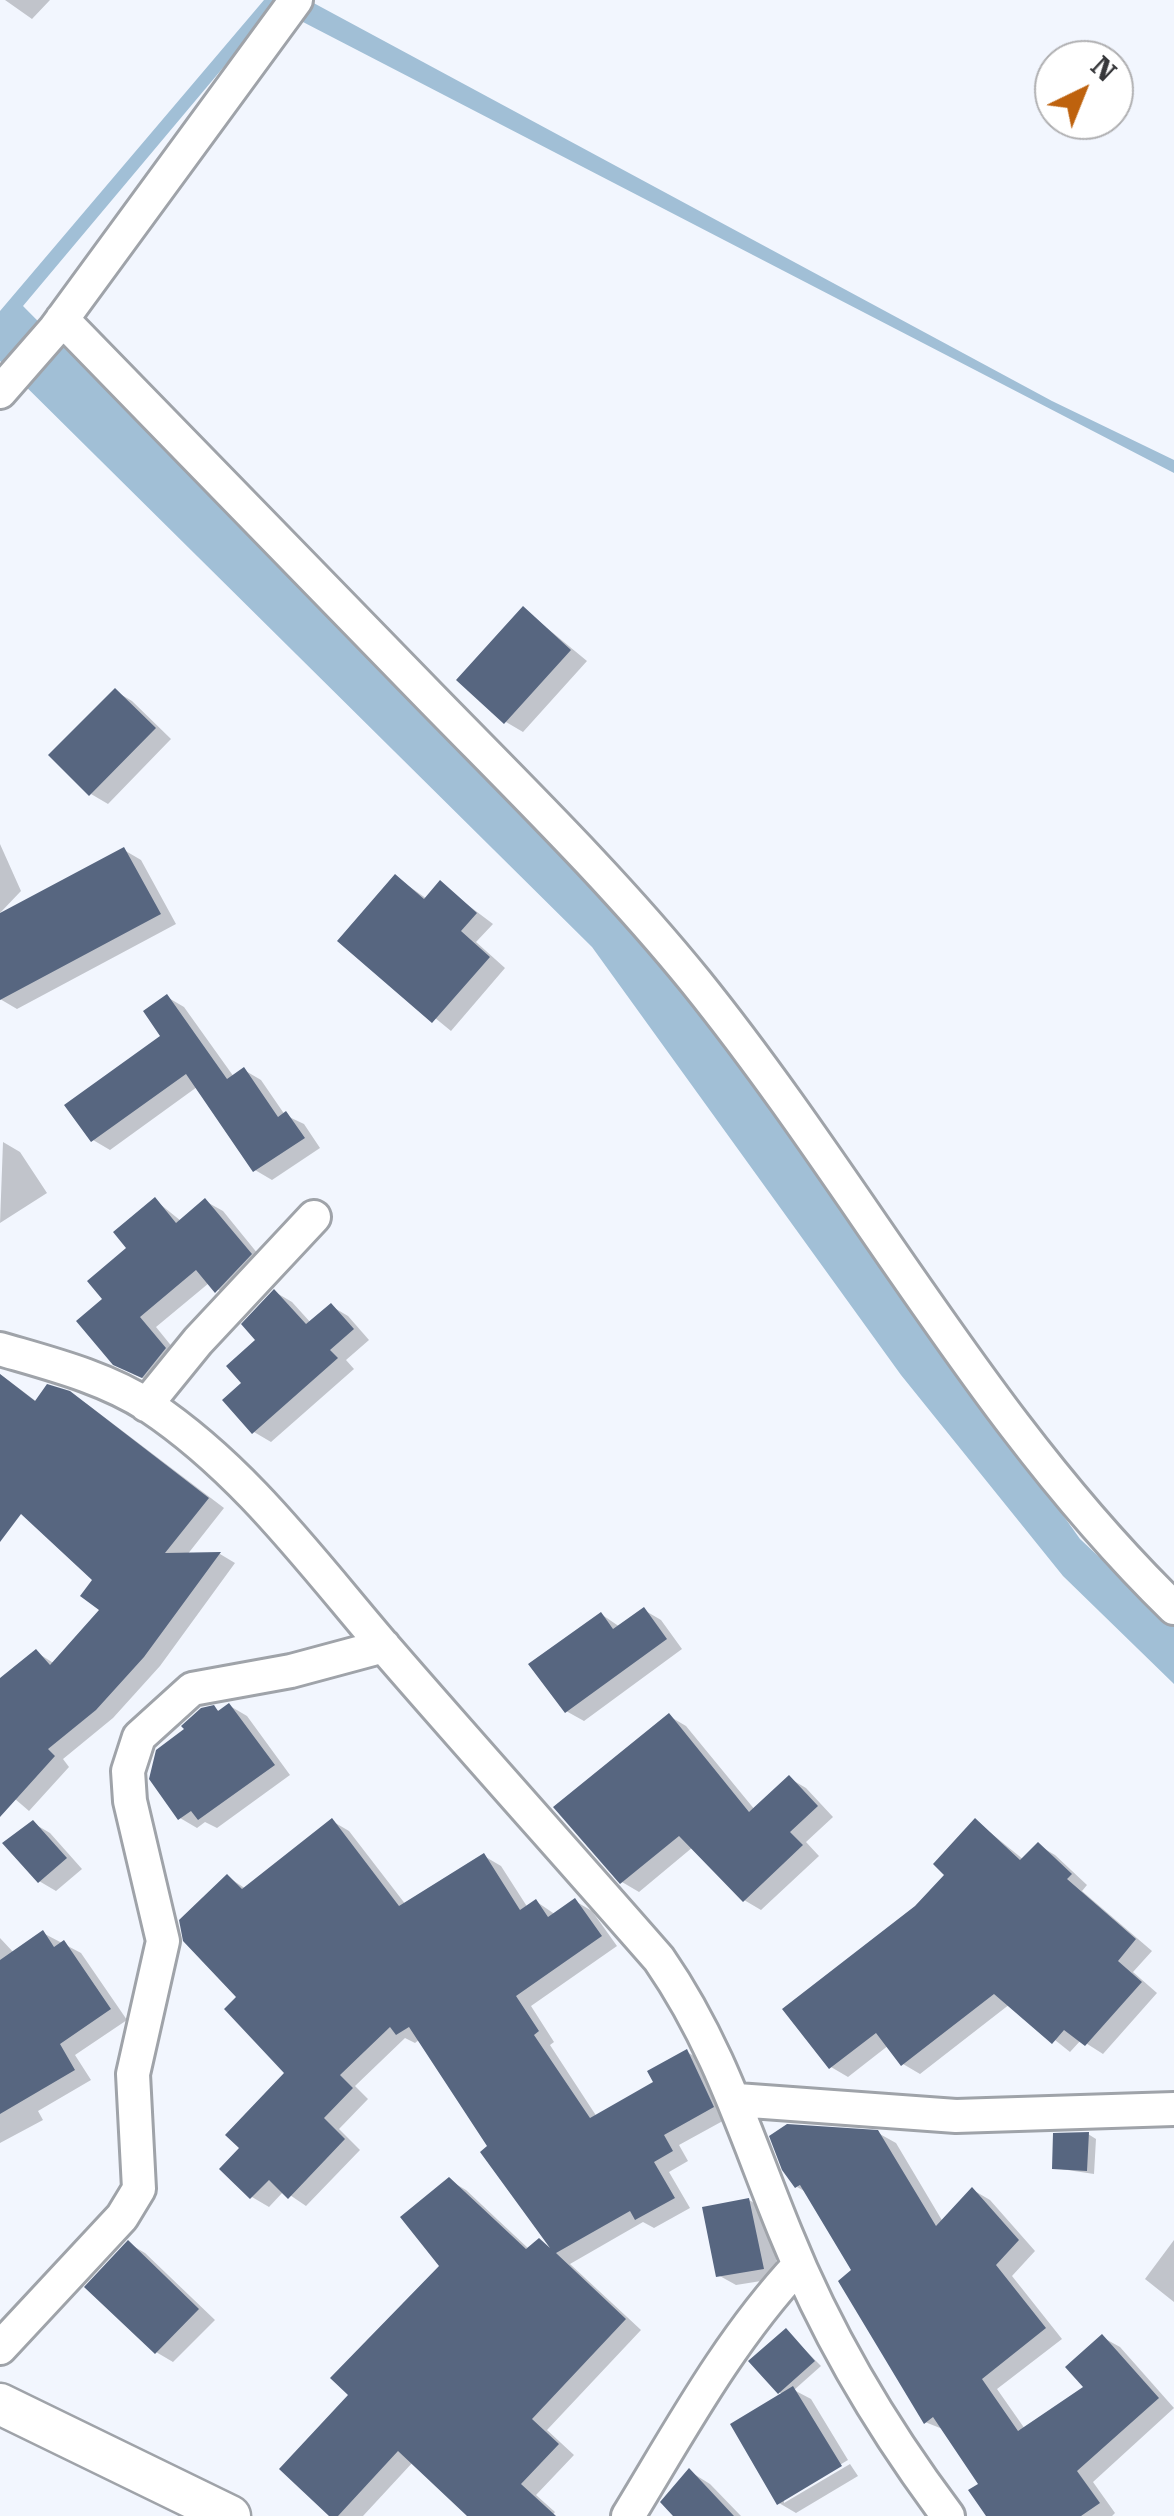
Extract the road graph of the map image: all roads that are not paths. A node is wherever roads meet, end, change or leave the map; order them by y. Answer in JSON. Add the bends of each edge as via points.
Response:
{"nodes":[{"id":1,"x":290,"y":10,"type":"edge"},
{"id":2,"x":59,"y":324,"type":"junction"},
{"id":3,"x":6,"y":388,"type":"edge"},
{"id":4,"x":314,"y":1217,"type":"dead end"},
{"id":5,"x":0,"y":1349,"type":"edge"},
{"id":6,"x":146,"y":1404,"type":"junction"},
{"id":7,"x":1174,"y":1608,"type":"edge"},
{"id":8,"x":384,"y":1646,"type":"junction"},
{"id":9,"x":737,"y":2100,"type":"junction"},
{"id":10,"x":1174,"y":2109,"type":"edge"},
{"id":11,"x":799,"y":2265,"type":"junction"},
{"id":12,"x":0,"y":2348,"type":"edge"},
{"id":13,"x":0,"y":2404,"type":"edge"},
{"id":14,"x":230,"y":2516,"type":"edge"},
{"id":15,"x":628,"y":2516,"type":"edge"},
{"id":16,"x":948,"y":2516,"type":"edge"}],
"edges":[{"from":1,"to":2,"type":"street"},
{"from":2,"to":3,"type":"street"},
{"from":2,"to":7,"type":"street","via":[[516,785],[669,950],[1009,1422]]},
{"from":4,"to":6,"type":"street"},
{"from":5,"to":6,"type":"street","via":[[82,1374]]},
{"from":6,"to":8,"type":"street","via":[[286,1527]]},
{"from":8,"to":9,"type":"street","via":[[659,1959]]},
{"from":8,"to":12,"type":"street","via":[[192,1690],[139,1737],[128,1770],[130,1801],[163,1942],[133,2074],[139,2189]]},
{"from":9,"to":10,"type":"street","via":[[956,2116]]},
{"from":9,"to":11,"type":"street"},
{"from":11,"to":15,"type":"street","via":[[730,2349]]},
{"from":11,"to":16,"type":"street","via":[[860,2390]]},
{"from":13,"to":14,"type":"street"}]}
